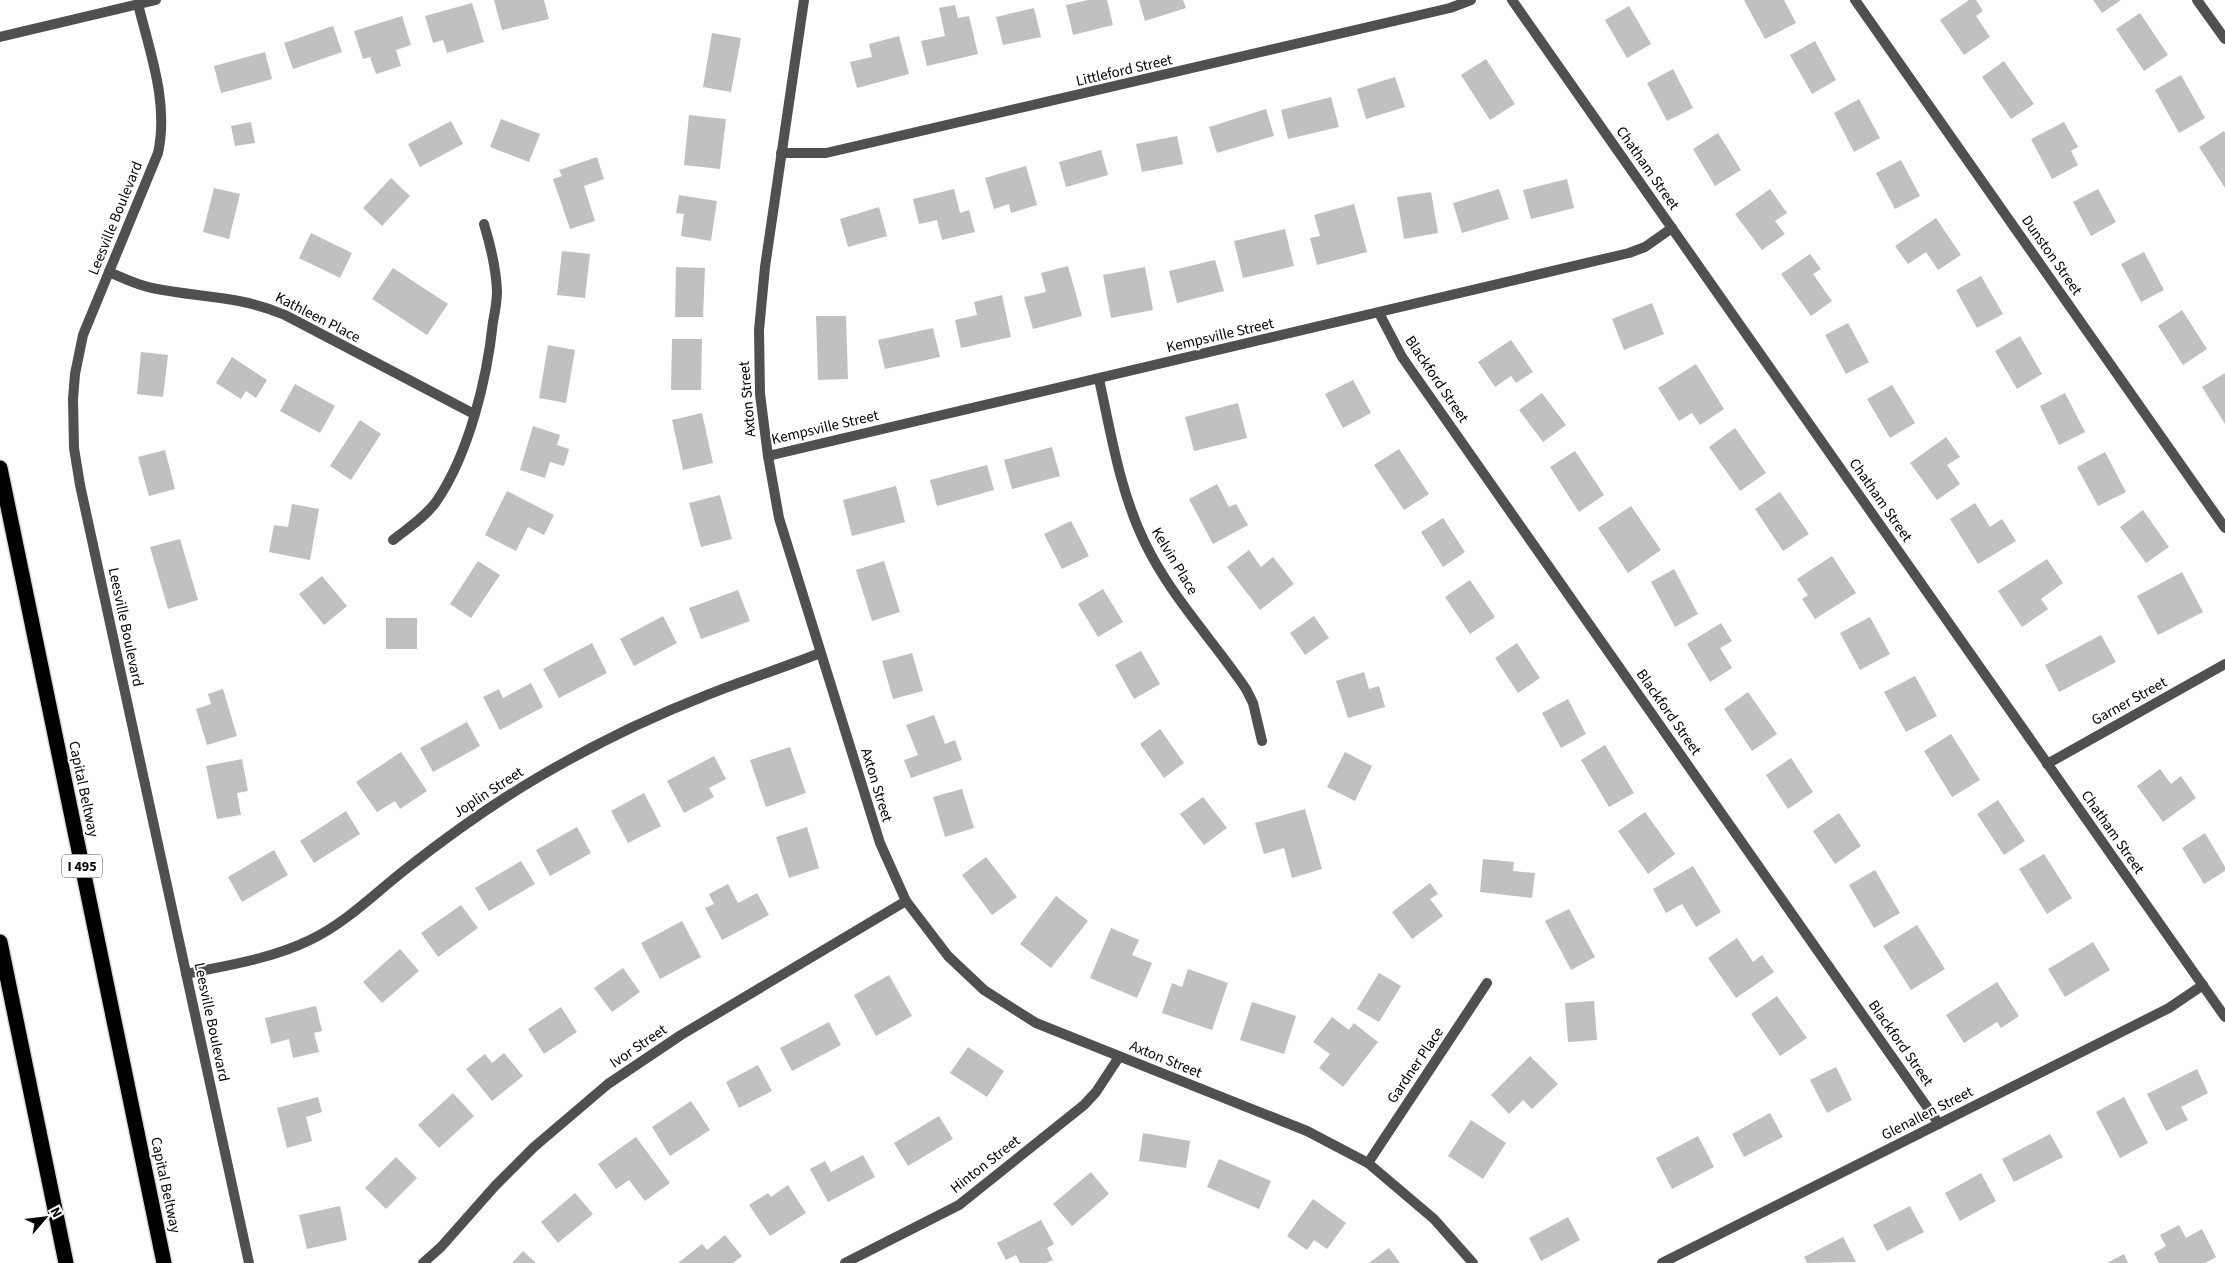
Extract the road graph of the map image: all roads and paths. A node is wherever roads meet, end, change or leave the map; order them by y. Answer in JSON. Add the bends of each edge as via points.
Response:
{"nodes":[{"id":1,"x":156,"y":0,"type":"edge"},
{"id":2,"x":804,"y":0,"type":"edge"},
{"id":3,"x":1471,"y":0,"type":"edge"},
{"id":4,"x":1512,"y":0,"type":"edge"},
{"id":5,"x":1855,"y":0,"type":"edge"},
{"id":6,"x":2197,"y":0,"type":"edge"},
{"id":7,"x":138,"y":4,"type":"junction"},
{"id":8,"x":0,"y":37,"type":"edge"},
{"id":9,"x":2225,"y":40,"type":"edge"},
{"id":10,"x":781,"y":153,"type":"junction"},
{"id":11,"x":484,"y":224,"type":"dead end"},
{"id":12,"x":1672,"y":228,"type":"junction"},
{"id":13,"x":109,"y":272,"type":"junction"},
{"id":14,"x":1378,"y":313,"type":"junction"},
{"id":15,"x":1099,"y":379,"type":"junction"},
{"id":16,"x":474,"y":414,"type":"junction"},
{"id":17,"x":768,"y":456,"type":"junction"},
{"id":18,"x":0,"y":468,"type":"edge"},
{"id":19,"x":2225,"y":528,"type":"edge"},
{"id":20,"x":394,"y":540,"type":"dead end"},
{"id":21,"x":820,"y":653,"type":"junction"},
{"id":22,"x":2225,"y":664,"type":"edge"},
{"id":23,"x":1262,"y":741,"type":"dead end"},
{"id":24,"x":2047,"y":764,"type":"junction"},
{"id":25,"x":906,"y":901,"type":"junction"},
{"id":26,"x":0,"y":942,"type":"edge"},
{"id":27,"x":186,"y":974,"type":"junction"},
{"id":28,"x":1487,"y":983,"type":"dead end"},
{"id":29,"x":2203,"y":985,"type":"junction"},
{"id":30,"x":2225,"y":1017,"type":"edge"},
{"id":31,"x":1119,"y":1057,"type":"junction"},
{"id":32,"x":1939,"y":1124,"type":"junction"},
{"id":33,"x":1368,"y":1163,"type":"junction"},
{"id":34,"x":66,"y":1263,"type":"edge"},
{"id":35,"x":164,"y":1263,"type":"edge"},
{"id":36,"x":249,"y":1263,"type":"edge"},
{"id":37,"x":423,"y":1263,"type":"edge"},
{"id":38,"x":845,"y":1263,"type":"edge"},
{"id":39,"x":1473,"y":1263,"type":"edge"},
{"id":40,"x":1662,"y":1263,"type":"edge"}],
"edges":[{"from":1,"to":7,"type":"street"},
{"from":2,"to":10,"type":"street","name":"Axton Street"},
{"from":3,"to":10,"type":"street","name":"Littleford Street","via":[[1450,8],[920,133],[826,153]]},
{"from":4,"to":12,"type":"street","name":"Chatham Street"},
{"from":5,"to":19,"type":"street","name":"Dunston Street"},
{"from":6,"to":9,"type":"street"},
{"from":7,"to":8,"type":"street"},
{"from":7,"to":13,"type":"street","name":"Leesville Boulevard","via":[[159,90],[162,132],[158,153]]},
{"from":10,"to":17,"type":"street","name":"Axton Street","via":[[759,330],[760,394]]},
{"from":11,"to":16,"type":"street","via":[[494,257],[497,293],[490,350]]},
{"from":12,"to":14,"type":"street","name":"Kempsville Street","via":[[1645,248],[1629,253]]},
{"from":12,"to":24,"type":"street","name":"Chatham Street"},
{"from":13,"to":16,"type":"street","name":"Kathleen Place","via":[[153,288],[236,299],[263,306]]},
{"from":13,"to":27,"type":"street","name":"Leesville Boulevard","via":[[83,335],[75,374],[74,448]]},
{"from":14,"to":15,"type":"street","name":"Kempsville Street"},
{"from":14,"to":32,"type":"street","name":"Blackford Street","via":[[1402,357]]},
{"from":15,"to":17,"type":"street","name":"Kempsville Street"},
{"from":15,"to":23,"type":"street","name":"Kelvin Place","via":[[1124,491],[1138,528],[1178,598],[1246,689]]},
{"from":16,"to":20,"type":"street","via":[[457,464],[435,503]]},
{"from":17,"to":21,"type":"street","name":"Axton Street","via":[[779,518]]},
{"from":18,"to":35,"type":"highway","name":"Capital Beltway","number":"I 495"},
{"from":21,"to":25,"type":"street","name":"Axton Street","via":[[880,843]]},
{"from":21,"to":27,"type":"street","name":"Joplin Street","via":[[643,722],[539,777],[463,826],[346,919],[310,940],[246,962]]},
{"from":22,"to":24,"type":"street","name":"Garner Street"},
{"from":24,"to":29,"type":"street","name":"Chatham Street"},
{"from":25,"to":31,"type":"street","name":"Axton Street","via":[[939,947],[984,990],[1036,1023]]},
{"from":25,"to":37,"type":"street","name":"Ivor Street","via":[[681,1035],[608,1084],[534,1147]]},
{"from":26,"to":34,"type":"highway"},
{"from":27,"to":36,"type":"street","name":"Leesville Boulevard"},
{"from":28,"to":33,"type":"street","name":"Gardner Place"},
{"from":29,"to":30,"type":"street","name":"Chatham Street"},
{"from":29,"to":32,"type":"street","name":"Glenallen Street","via":[[2169,1008]]},
{"from":31,"to":33,"type":"street","name":"Axton Street","via":[[1307,1131]]},
{"from":31,"to":38,"type":"street","name":"Hinton Street","via":[[1084,1105],[979,1190],[935,1219]]},
{"from":32,"to":40,"type":"street","name":"Glenallen Street"},
{"from":33,"to":39,"type":"street","name":"Axton Street","via":[[1434,1219]]}]}
